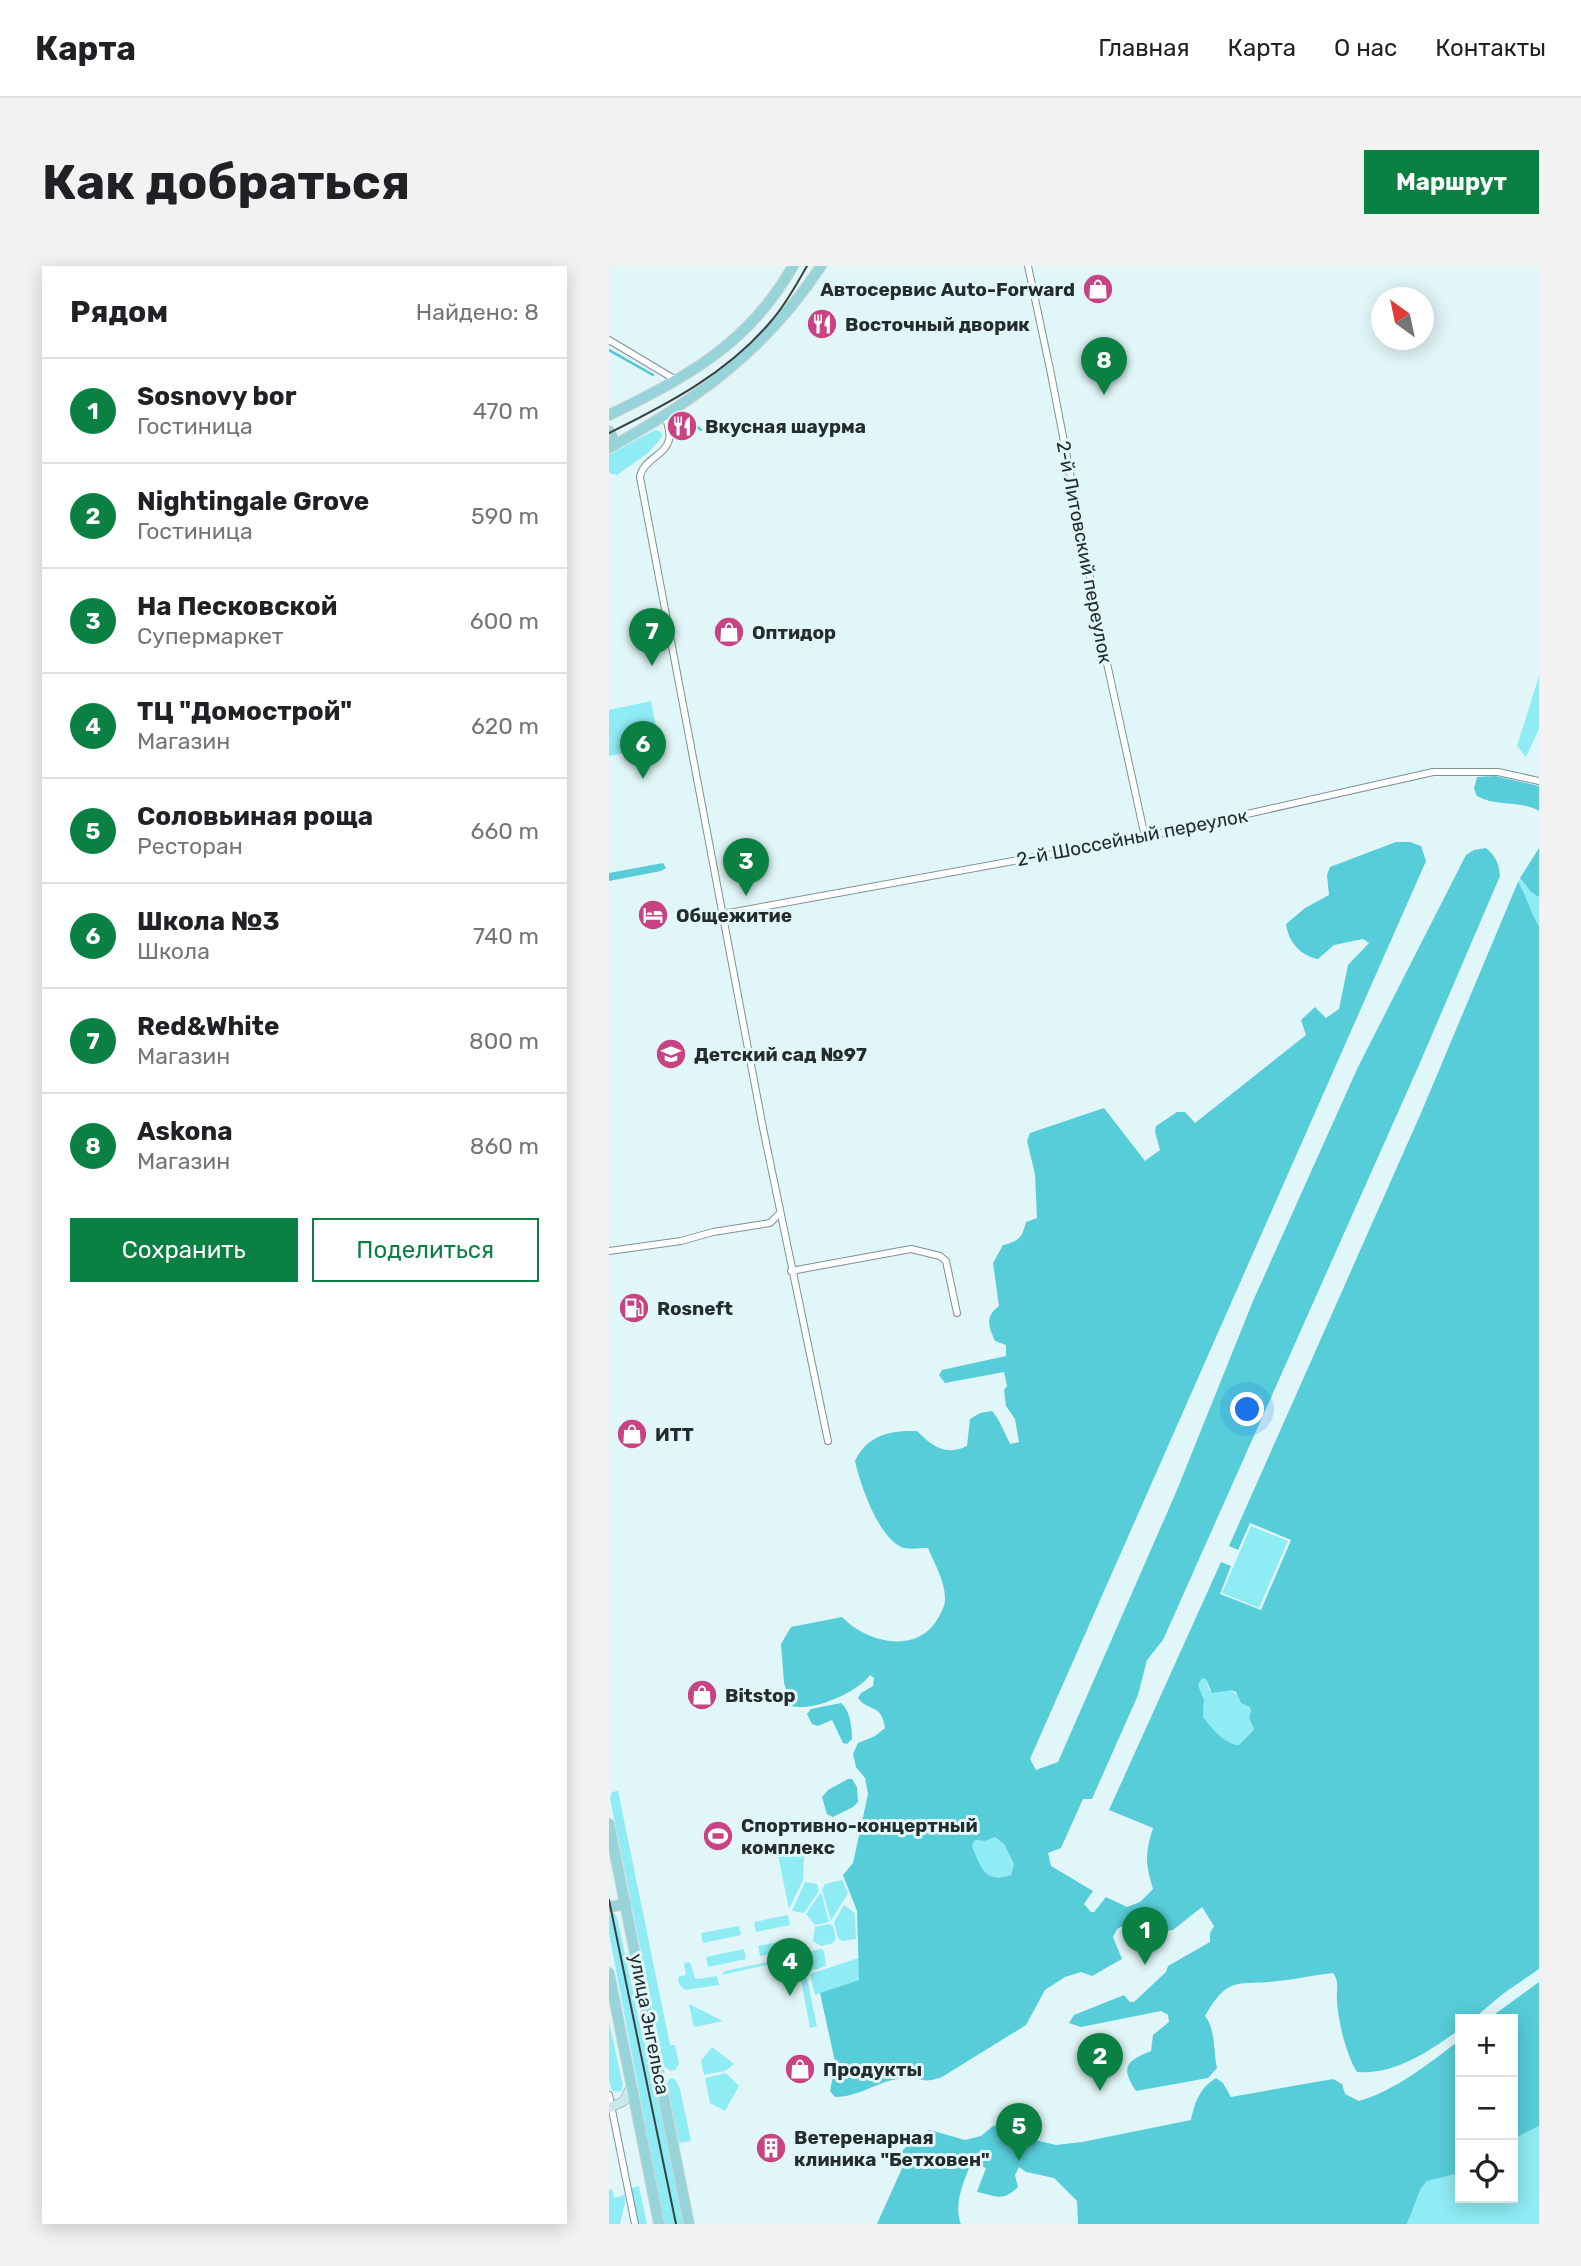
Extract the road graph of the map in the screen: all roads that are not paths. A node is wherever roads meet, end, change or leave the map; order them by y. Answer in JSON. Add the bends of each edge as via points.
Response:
{"nodes":[{"id":1,"x":793,"y":266,"type":"edge"},
{"id":2,"x":821,"y":266,"type":"edge"},
{"id":3,"x":1028,"y":266,"type":"edge"},
{"id":4,"x":609,"y":340,"type":"edge"},
{"id":5,"x":676,"y":380,"type":"junction"},
{"id":6,"x":609,"y":415,"type":"edge"},
{"id":7,"x":666,"y":416,"type":"junction"},
{"id":8,"x":609,"y":431,"type":"edge"},
{"id":9,"x":613,"y":446,"type":"edge"},
{"id":10,"x":1539,"y":781,"type":"edge"},
{"id":11,"x":1145,"y":837,"type":"junction"},
{"id":12,"x":723,"y":914,"type":"junction"},
{"id":13,"x":780,"y":1213,"type":"junction"},
{"id":14,"x":609,"y":1251,"type":"edge"},
{"id":15,"x":791,"y":1271,"type":"junction"},
{"id":16,"x":957,"y":1313,"type":"dead end"},
{"id":17,"x":828,"y":1441,"type":"dead end"},
{"id":18,"x":609,"y":1824,"type":"edge"},
{"id":19,"x":626,"y":1904,"type":"junction"},
{"id":20,"x":609,"y":1907,"type":"edge"},
{"id":21,"x":609,"y":1973,"type":"edge"},
{"id":22,"x":631,"y":2086,"type":"junction"},
{"id":23,"x":609,"y":2095,"type":"edge"},
{"id":24,"x":610,"y":2108,"type":"edge"},
{"id":25,"x":635,"y":2224,"type":"edge"},
{"id":26,"x":659,"y":2224,"type":"edge"},
{"id":27,"x":689,"y":2224,"type":"edge"}],
"edges":[{"from":1,"to":5,"type":"main road","via":[[744,333]]},
{"from":2,"to":7,"type":"main road","via":[[753,349]]},
{"from":3,"to":11,"type":"street","name":"2-й Литовский переулок"},
{"from":4,"to":5,"type":"street"},
{"from":5,"to":6,"type":"main road"},
{"from":7,"to":9,"type":"main road"},
{"from":7,"to":12,"type":"street","via":[[669,440],[642,468],[640,477]]},
{"from":8,"to":9,"type":"main road"},
{"from":10,"to":11,"type":"street","name":"2-й Шоссейный переулок","via":[[1498,772],[1433,772]]},
{"from":11,"to":12,"type":"street","name":"2-й Шоссейный переулок"},
{"from":12,"to":13,"type":"street"},
{"from":13,"to":14,"type":"street","via":[[770,1223]]},
{"from":13,"to":15,"type":"street"},
{"from":15,"to":16,"type":"street","via":[[911,1249],[940,1256],[946,1261]]},
{"from":15,"to":17,"type":"street"},
{"from":18,"to":19,"type":"main road","name":"улица Энгельса"},
{"from":19,"to":20,"type":"main road"},
{"from":19,"to":27,"type":"main road","name":"улица Энгельса"},
{"from":21,"to":22,"type":"main road","name":"улица Энгельса"},
{"from":22,"to":24,"type":"street","name":"улица Энгельса","via":[[624,2101]]},
{"from":22,"to":26,"type":"main road","name":"улица Энгельса"},
{"from":23,"to":24,"type":"street"},
{"from":24,"to":25,"type":"street"}]}
